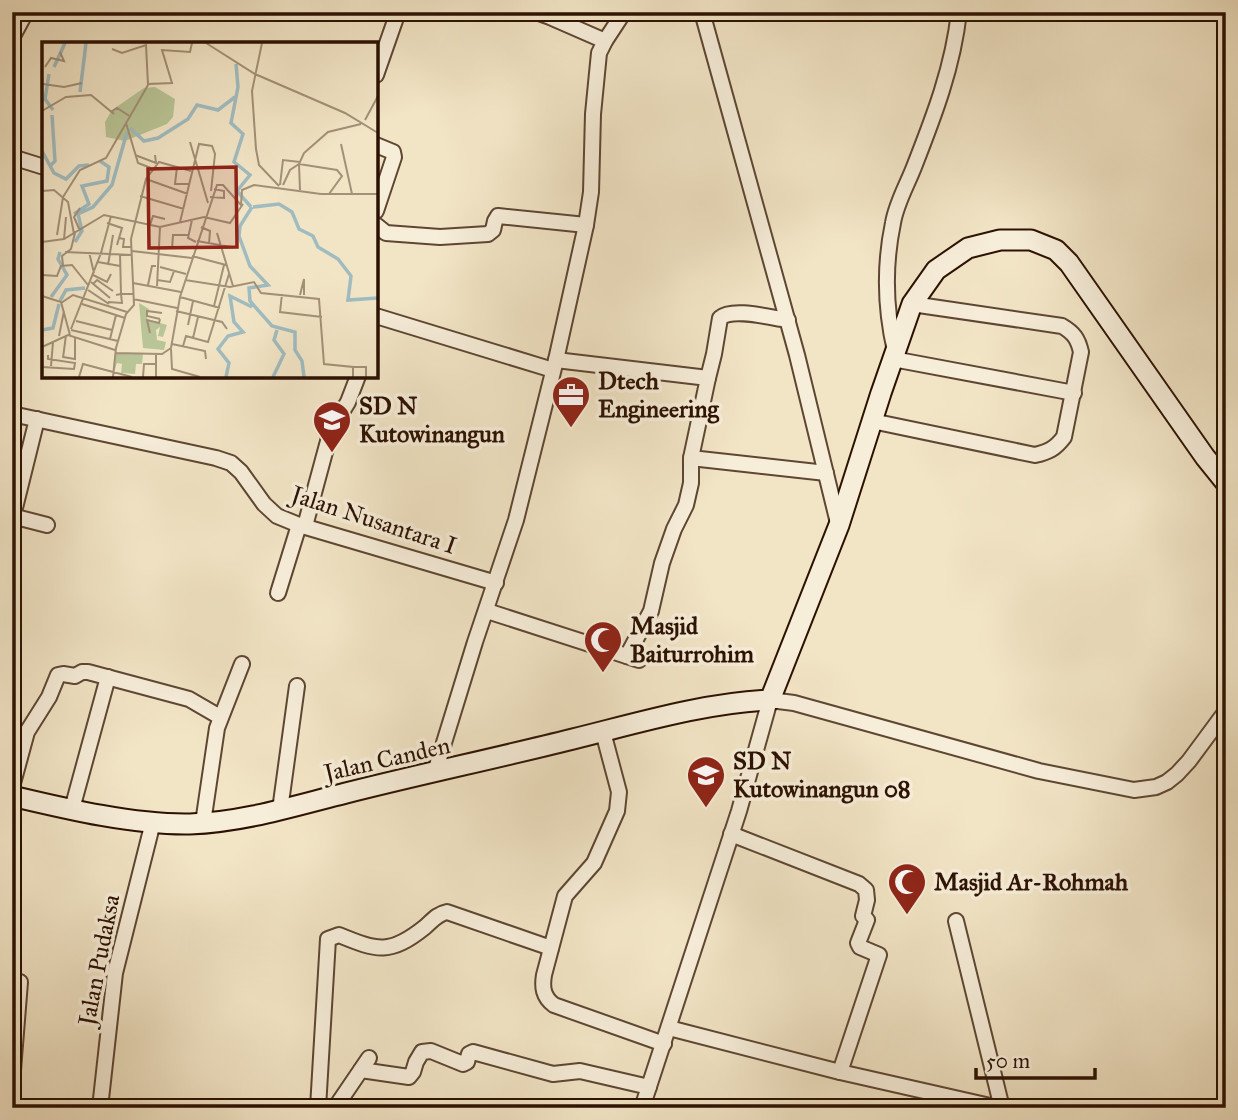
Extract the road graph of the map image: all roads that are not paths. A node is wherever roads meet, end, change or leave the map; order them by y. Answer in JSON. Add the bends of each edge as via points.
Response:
{"nodes":[{"id":1,"x":26,"y":12,"type":"edge"},
{"id":2,"x":398,"y":12,"type":"edge"},
{"id":3,"x":536,"y":12,"type":"edge"},
{"id":4,"x":624,"y":12,"type":"edge"},
{"id":5,"x":702,"y":12,"type":"edge"},
{"id":6,"x":959,"y":12,"type":"edge"},
{"id":7,"x":12,"y":38,"type":"edge"},
{"id":8,"x":606,"y":41,"type":"junction"},
{"id":9,"x":378,"y":69,"type":"edge"},
{"id":10,"x":378,"y":146,"type":"edge"},
{"id":11,"x":12,"y":157,"type":"edge"},
{"id":12,"x":42,"y":166,"type":"edge"},
{"id":13,"x":378,"y":205,"type":"edge"},
{"id":14,"x":586,"y":225,"type":"junction"},
{"id":15,"x":378,"y":227,"type":"edge"},
{"id":16,"x":912,"y":304,"type":"junction"},
{"id":17,"x":378,"y":320,"type":"edge"},
{"id":18,"x":788,"y":320,"type":"junction"},
{"id":19,"x":894,"y":356,"type":"junction"},
{"id":20,"x":555,"y":365,"type":"junction"},
{"id":21,"x":357,"y":378,"type":"edge"},
{"id":22,"x":708,"y":378,"type":"junction"},
{"id":23,"x":1074,"y":393,"type":"junction"},
{"id":24,"x":12,"y":414,"type":"edge"},
{"id":25,"x":37,"y":419,"type":"junction"},
{"id":26,"x":872,"y":421,"type":"junction"},
{"id":27,"x":691,"y":458,"type":"junction"},
{"id":28,"x":826,"y":473,"type":"junction"},
{"id":29,"x":1226,"y":483,"type":"edge"},
{"id":30,"x":13,"y":516,"type":"edge"},
{"id":31,"x":839,"y":524,"type":"junction"},
{"id":32,"x":47,"y":525,"type":"dead end"},
{"id":33,"x":302,"y":526,"type":"junction"},
{"id":34,"x":496,"y":583,"type":"junction"},
{"id":35,"x":278,"y":593,"type":"dead end"},
{"id":36,"x":486,"y":611,"type":"junction"},
{"id":37,"x":243,"y":664,"type":"dead end"},
{"id":38,"x":108,"y":677,"type":"junction"},
{"id":39,"x":297,"y":686,"type":"dead end"},
{"id":40,"x":771,"y":700,"type":"junction"},
{"id":41,"x":1226,"y":711,"type":"edge"},
{"id":42,"x":220,"y":717,"type":"junction"},
{"id":43,"x":603,"y":732,"type":"junction"},
{"id":44,"x":436,"y":772,"type":"junction"},
{"id":45,"x":12,"y":787,"type":"edge"},
{"id":46,"x":12,"y":796,"type":"edge"},
{"id":47,"x":72,"y":809,"type":"junction"},
{"id":48,"x":280,"y":810,"type":"junction"},
{"id":49,"x":153,"y":822,"type":"junction"},
{"id":50,"x":203,"y":823,"type":"junction"},
{"id":51,"x":731,"y":834,"type":"junction"},
{"id":52,"x":956,"y":921,"type":"dead end"},
{"id":53,"x":551,"y":948,"type":"junction"},
{"id":54,"x":20,"y":982,"type":"dead end"},
{"id":55,"x":669,"y":1028,"type":"junction"},
{"id":56,"x":664,"y":1044,"type":"junction"},
{"id":57,"x":840,"y":1072,"type":"junction"},
{"id":58,"x":12,"y":1083,"type":"edge"},
{"id":59,"x":649,"y":1087,"type":"junction"},
{"id":60,"x":100,"y":1108,"type":"edge"},
{"id":61,"x":318,"y":1108,"type":"edge"},
{"id":62,"x":335,"y":1108,"type":"edge"},
{"id":63,"x":642,"y":1108,"type":"edge"},
{"id":64,"x":1000,"y":1108,"type":"edge"}],
"edges":[{"from":1,"to":7,"type":"street"},
{"from":2,"to":9,"type":"street"},
{"from":3,"to":8,"type":"street"},
{"from":4,"to":8,"type":"street"},
{"from":5,"to":18,"type":"street"},
{"from":6,"to":19,"type":"street","via":[[941,95],[893,220],[886,291]]},
{"from":8,"to":14,"type":"street","via":[[599,53],[596,80]]},
{"from":10,"to":13,"type":"street","via":[[393,152],[394,157]]},
{"from":11,"to":12,"type":"street"},
{"from":14,"to":15,"type":"street","via":[[498,216],[488,234],[440,237],[386,233]]},
{"from":14,"to":20,"type":"street"},
{"from":16,"to":19,"type":"street"},
{"from":16,"to":23,"type":"street","via":[[1062,326],[1079,340]]},
{"from":16,"to":29,"type":"street","via":[[936,270],[968,248],[1000,240],[1031,240],[1056,250]]},
{"from":17,"to":20,"type":"street"},
{"from":18,"to":22,"type":"street","via":[[724,314]]},
{"from":18,"to":28,"type":"street"},
{"from":19,"to":23,"type":"street"},
{"from":19,"to":26,"type":"street"},
{"from":20,"to":22,"type":"street"},
{"from":20,"to":34,"type":"street"},
{"from":21,"to":33,"type":"street","via":[[331,430]]},
{"from":22,"to":27,"type":"street"},
{"from":23,"to":26,"type":"street","via":[[1064,437],[1057,447],[1035,455]]},
{"from":24,"to":25,"type":"street","name":"Jalan Nusantara I"},
{"from":25,"to":30,"type":"street"},
{"from":25,"to":33,"type":"street","name":"Jalan Nusantara I","via":[[231,463],[277,516]]},
{"from":26,"to":31,"type":"street"},
{"from":27,"to":28,"type":"street"},
{"from":27,"to":36,"type":"street","via":[[686,505],[662,563],[633,658]]},
{"from":28,"to":31,"type":"street"},
{"from":30,"to":32,"type":"street"},
{"from":31,"to":40,"type":"street"},
{"from":33,"to":34,"type":"street","name":"Jalan Nusantara I"},
{"from":33,"to":35,"type":"street"},
{"from":34,"to":36,"type":"street"},
{"from":36,"to":44,"type":"street"},
{"from":37,"to":42,"type":"street"},
{"from":38,"to":42,"type":"street","via":[[189,699]]},
{"from":38,"to":45,"type":"street","via":[[88,672],[75,677],[58,675],[27,732]]},
{"from":38,"to":47,"type":"street"},
{"from":39,"to":48,"type":"street"},
{"from":40,"to":41,"type":"street","via":[[1039,771],[1133,790],[1156,787],[1177,774]]},
{"from":40,"to":43,"type":"street","name":"Jalan Canden","via":[[685,712]]},
{"from":40,"to":51,"type":"street"},
{"from":42,"to":50,"type":"street"},
{"from":43,"to":44,"type":"street","name":"Jalan Canden"},
{"from":43,"to":53,"type":"street","via":[[619,792],[617,811],[594,863],[565,896]]},
{"from":44,"to":48,"type":"street","name":"Jalan Canden"},
{"from":46,"to":47,"type":"street","name":"Jalan Canden"},
{"from":47,"to":49,"type":"street","name":"Jalan Canden"},
{"from":48,"to":50,"type":"street","name":"Jalan Canden"},
{"from":49,"to":50,"type":"street","name":"Jalan Canden"},
{"from":49,"to":60,"type":"street","name":"Jalan Pudaksa","via":[[115,973]]},
{"from":51,"to":55,"type":"street"},
{"from":51,"to":57,"type":"street","via":[[866,890],[863,916],[867,920],[858,943],[879,955]]},
{"from":52,"to":64,"type":"street"},
{"from":53,"to":56,"type":"street","via":[[542,984],[550,1003]]},
{"from":53,"to":61,"type":"street","via":[[447,912],[403,943],[381,949],[339,935],[328,939]]},
{"from":54,"to":58,"type":"street"},
{"from":55,"to":56,"type":"street"},
{"from":55,"to":57,"type":"street"},
{"from":56,"to":59,"type":"street"},
{"from":57,"to":64,"type":"street"},
{"from":59,"to":62,"type":"street","via":[[580,1071],[553,1074],[473,1052],[463,1064],[431,1051],[422,1052],[409,1077],[365,1064]]},
{"from":59,"to":63,"type":"street"}]}
